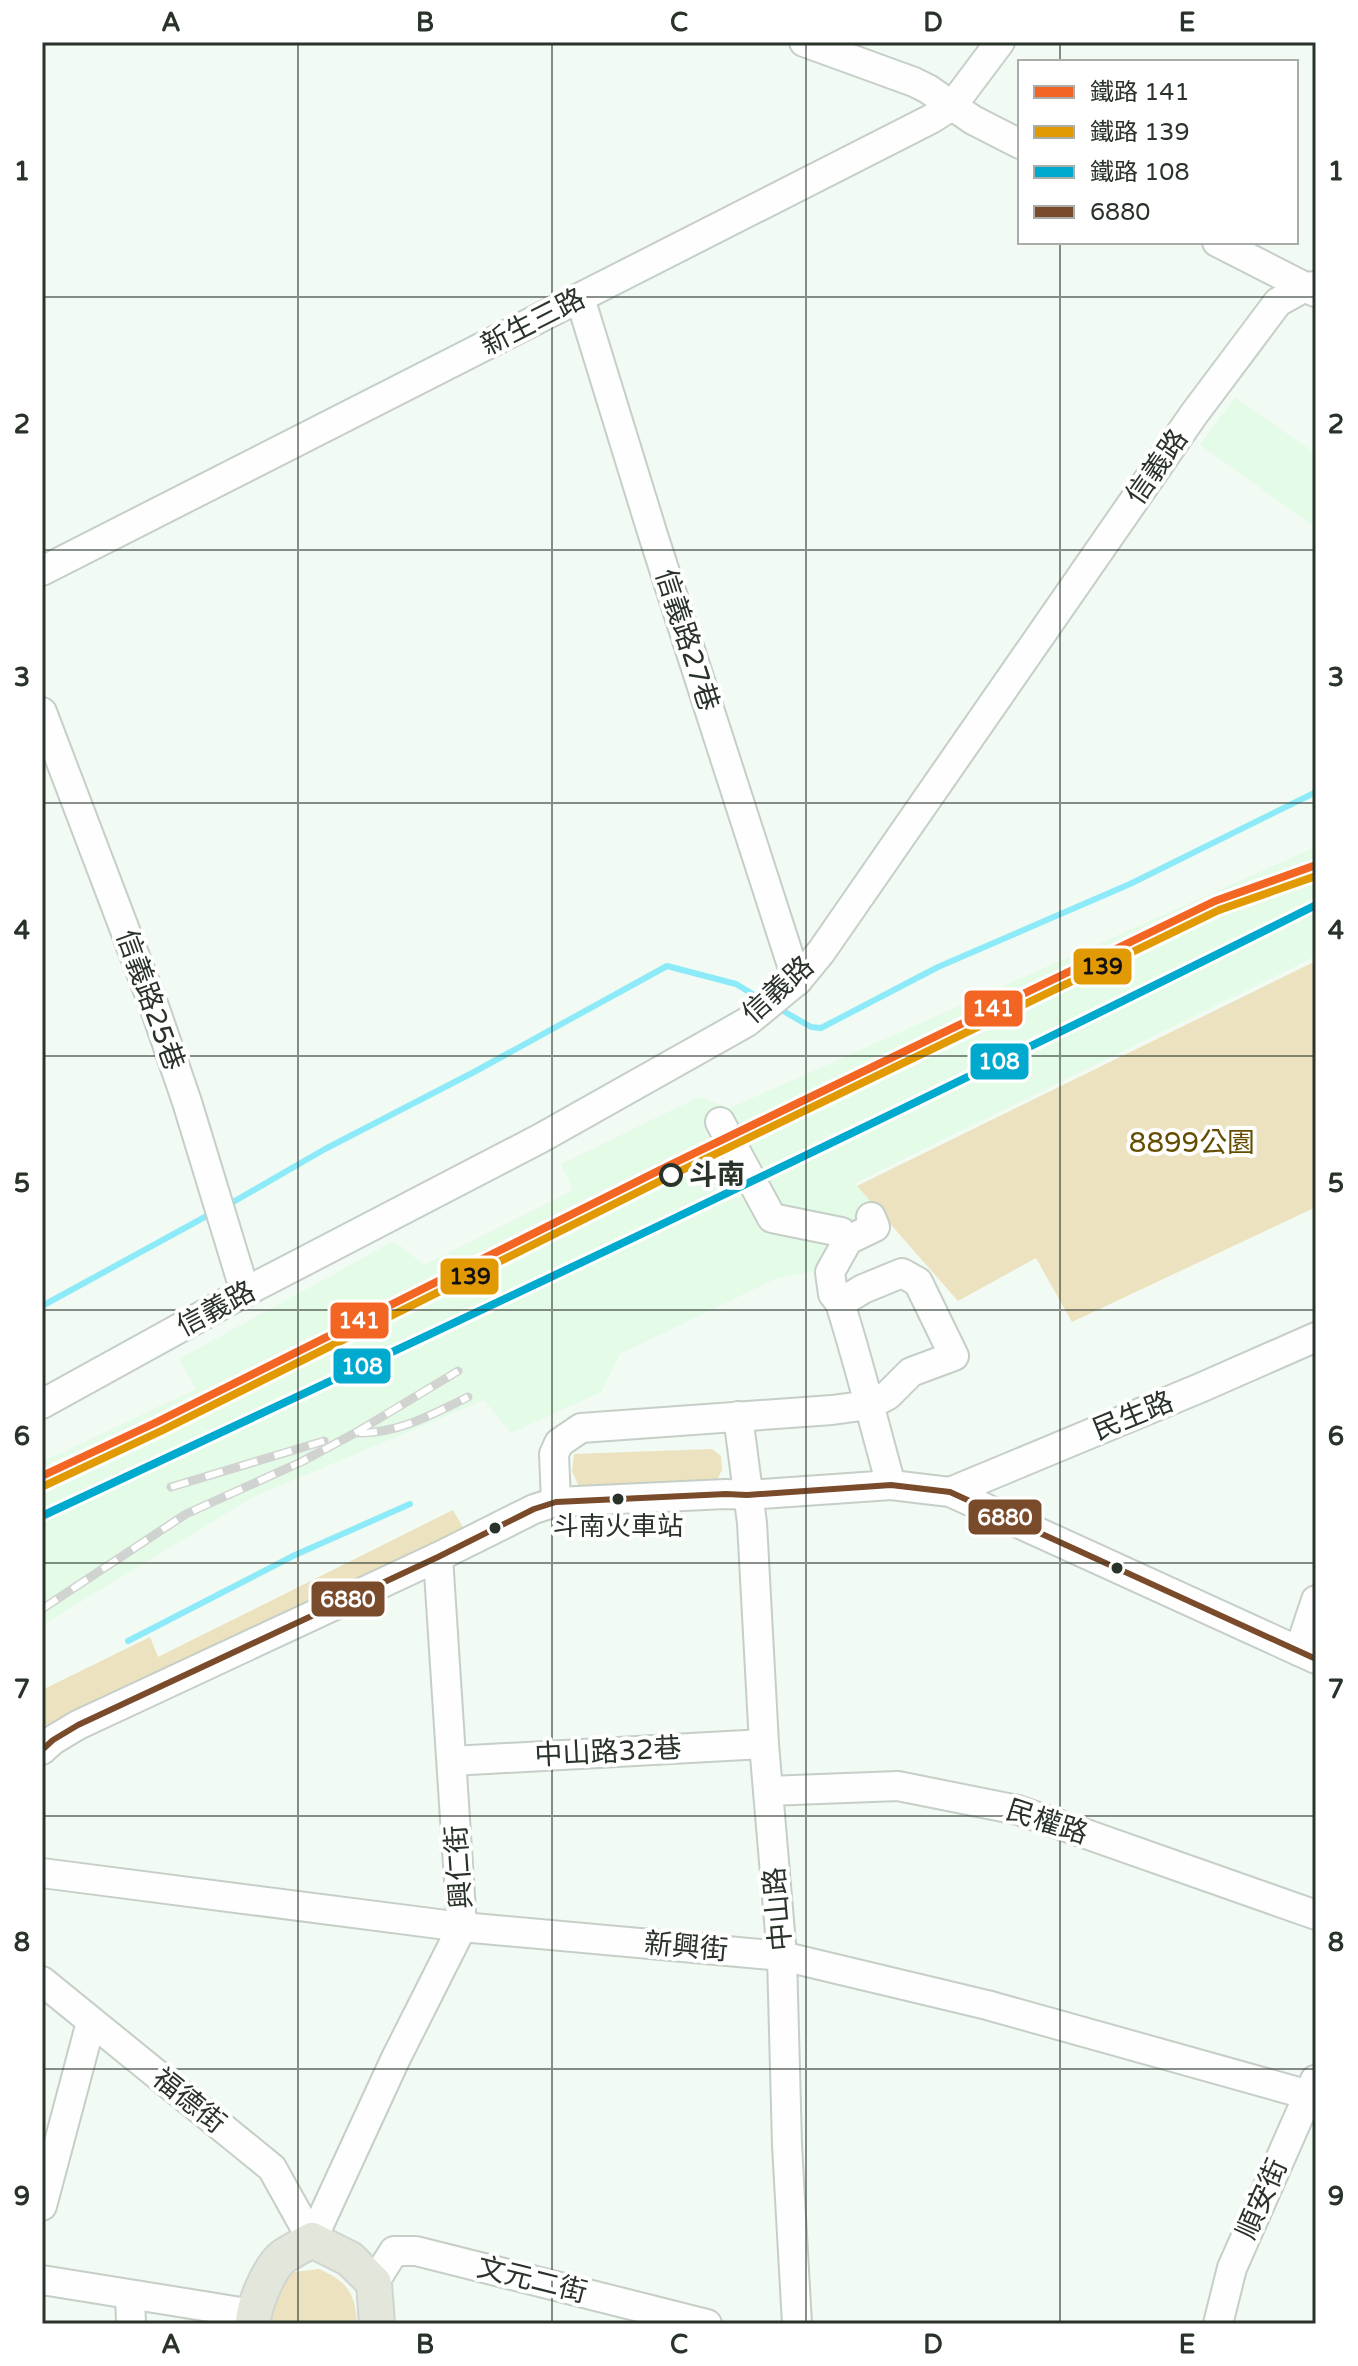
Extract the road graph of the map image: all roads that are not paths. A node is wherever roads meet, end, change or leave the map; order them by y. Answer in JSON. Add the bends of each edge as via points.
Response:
{"nodes":[{"id":1,"x":804,"y":42,"type":"edge"},
{"id":2,"x":1000,"y":42,"type":"edge"},
{"id":3,"x":952,"y":106,"type":"junction"},
{"id":4,"x":1018,"y":143,"type":"edge"},
{"id":5,"x":1221,"y":244,"type":"edge"},
{"id":6,"x":1312,"y":288,"type":"edge"},
{"id":7,"x":580,"y":298,"type":"junction"},
{"id":8,"x":42,"y":571,"type":"edge"},
{"id":9,"x":42,"y":712,"type":"edge"},
{"id":10,"x":797,"y":981,"type":"junction"},
{"id":11,"x":720,"y":1122,"type":"dead end"},
{"id":12,"x":871,"y":1217,"type":"dead end"},
{"id":13,"x":841,"y":1232,"type":"dead end"},
{"id":14,"x":245,"y":1292,"type":"junction"},
{"id":15,"x":840,"y":1303,"type":"junction"},
{"id":16,"x":1316,"y":1337,"type":"edge"},
{"id":17,"x":42,"y":1404,"type":"edge"},
{"id":18,"x":869,"y":1405,"type":"junction"},
{"id":19,"x":738,"y":1416,"type":"junction"},
{"id":20,"x":891,"y":1485,"type":"junction"},
{"id":21,"x":950,"y":1492,"type":"junction"},
{"id":22,"x":747,"y":1495,"type":"junction"},
{"id":23,"x":556,"y":1502,"type":"junction"},
{"id":24,"x":438,"y":1557,"type":"junction"},
{"id":25,"x":1316,"y":1600,"type":"edge"},
{"id":26,"x":1308,"y":1655,"type":"edge"},
{"id":27,"x":764,"y":1744,"type":"junction"},
{"id":28,"x":42,"y":1750,"type":"edge"},
{"id":29,"x":452,"y":1761,"type":"junction"},
{"id":30,"x":768,"y":1791,"type":"junction"},
{"id":31,"x":42,"y":1873,"type":"edge"},
{"id":32,"x":1316,"y":1915,"type":"edge"},
{"id":33,"x":462,"y":1927,"type":"junction"},
{"id":34,"x":782,"y":1956,"type":"junction"},
{"id":35,"x":42,"y":1981,"type":"edge"},
{"id":36,"x":91,"y":2022,"type":"junction"},
{"id":37,"x":1313,"y":2090,"type":"edge"},
{"id":38,"x":42,"y":2206,"type":"edge"},
{"id":39,"x":312,"y":2240,"type":"junction"},
{"id":40,"x":42,"y":2280,"type":"edge"},
{"id":41,"x":374,"y":2283,"type":"junction"},
{"id":42,"x":130,"y":2295,"type":"junction"},
{"id":43,"x":253,"y":2319,"type":"edge"},
{"id":44,"x":131,"y":2324,"type":"edge"},
{"id":45,"x":377,"y":2324,"type":"edge"},
{"id":46,"x":707,"y":2324,"type":"edge"},
{"id":47,"x":797,"y":2324,"type":"edge"},
{"id":48,"x":1218,"y":2324,"type":"edge"}],
"edges":[{"from":1,"to":3,"type":"street","via":[[914,82]]},
{"from":2,"to":3,"type":"street","name":"新生三路"},
{"from":3,"to":4,"type":"street"},
{"from":3,"to":7,"type":"street","name":"新生三路"},
{"from":5,"to":6,"type":"street"},
{"from":6,"to":10,"type":"street","name":"信義路","via":[[1278,302],[1194,414]]},
{"from":7,"to":8,"type":"street","name":"新生三路"},
{"from":7,"to":10,"type":"street","name":"信義路27巷"},
{"from":9,"to":14,"type":"street","name":"信義路25巷","via":[[160,1023]]},
{"from":10,"to":14,"type":"street","name":"信義路","via":[[733,1030],[541,1138]]},
{"from":11,"to":13,"type":"street","via":[[772,1218]]},
{"from":12,"to":15,"type":"street","via":[[875,1227],[848,1240],[830,1272]]},
{"from":14,"to":17,"type":"street","name":"信義路"},
{"from":15,"to":18,"type":"street"},
{"from":15,"to":18,"type":"street","via":[[902,1273],[918,1282],[954,1356],[911,1372]]},
{"from":16,"to":21,"type":"street","name":"民生路"},
{"from":18,"to":19,"type":"street"},
{"from":18,"to":20,"type":"street"},
{"from":19,"to":22,"type":"street","name":"中山路"},
{"from":19,"to":23,"type":"street","via":[[581,1428],[559,1443],[554,1454]]},
{"from":20,"to":21,"type":"street"},
{"from":20,"to":22,"type":"street"},
{"from":21,"to":26,"type":"street"},
{"from":22,"to":23,"type":"street"},
{"from":22,"to":27,"type":"street","name":"中山路"},
{"from":23,"to":24,"type":"street"},
{"from":24,"to":28,"type":"street","via":[[78,1725]]},
{"from":24,"to":29,"type":"street","name":"興仁街"},
{"from":25,"to":26,"type":"street"},
{"from":27,"to":29,"type":"street","name":"中山路32巷"},
{"from":27,"to":30,"type":"street","name":"中山路"},
{"from":29,"to":33,"type":"street","name":"興仁街"},
{"from":30,"to":32,"type":"street","name":"民權路","via":[[898,1786],[1018,1810]]},
{"from":30,"to":34,"type":"street","name":"中山路"},
{"from":31,"to":33,"type":"street","name":"新興街"},
{"from":33,"to":34,"type":"street","name":"新興街"},
{"from":33,"to":39,"type":"street","name":"興仁街"},
{"from":34,"to":37,"type":"street","name":"新興街"},
{"from":34,"to":47,"type":"street","name":"中山路"},
{"from":35,"to":36,"type":"street","name":"福德街"},
{"from":36,"to":38,"type":"street"},
{"from":36,"to":39,"type":"street","name":"福德街","via":[[272,2168]]},
{"from":37,"to":48,"type":"street","name":"順安街","via":[[1232,2268]]},
{"from":39,"to":41,"type":"main road","via":[[350,2259]]},
{"from":39,"to":43,"type":"main road","via":[[282,2258],[268,2278]]},
{"from":40,"to":42,"type":"street"},
{"from":41,"to":45,"type":"main road"},
{"from":41,"to":46,"type":"street","name":"文元二街","via":[[394,2251],[416,2251]]},
{"from":42,"to":43,"type":"street"},
{"from":42,"to":44,"type":"street"}]}
